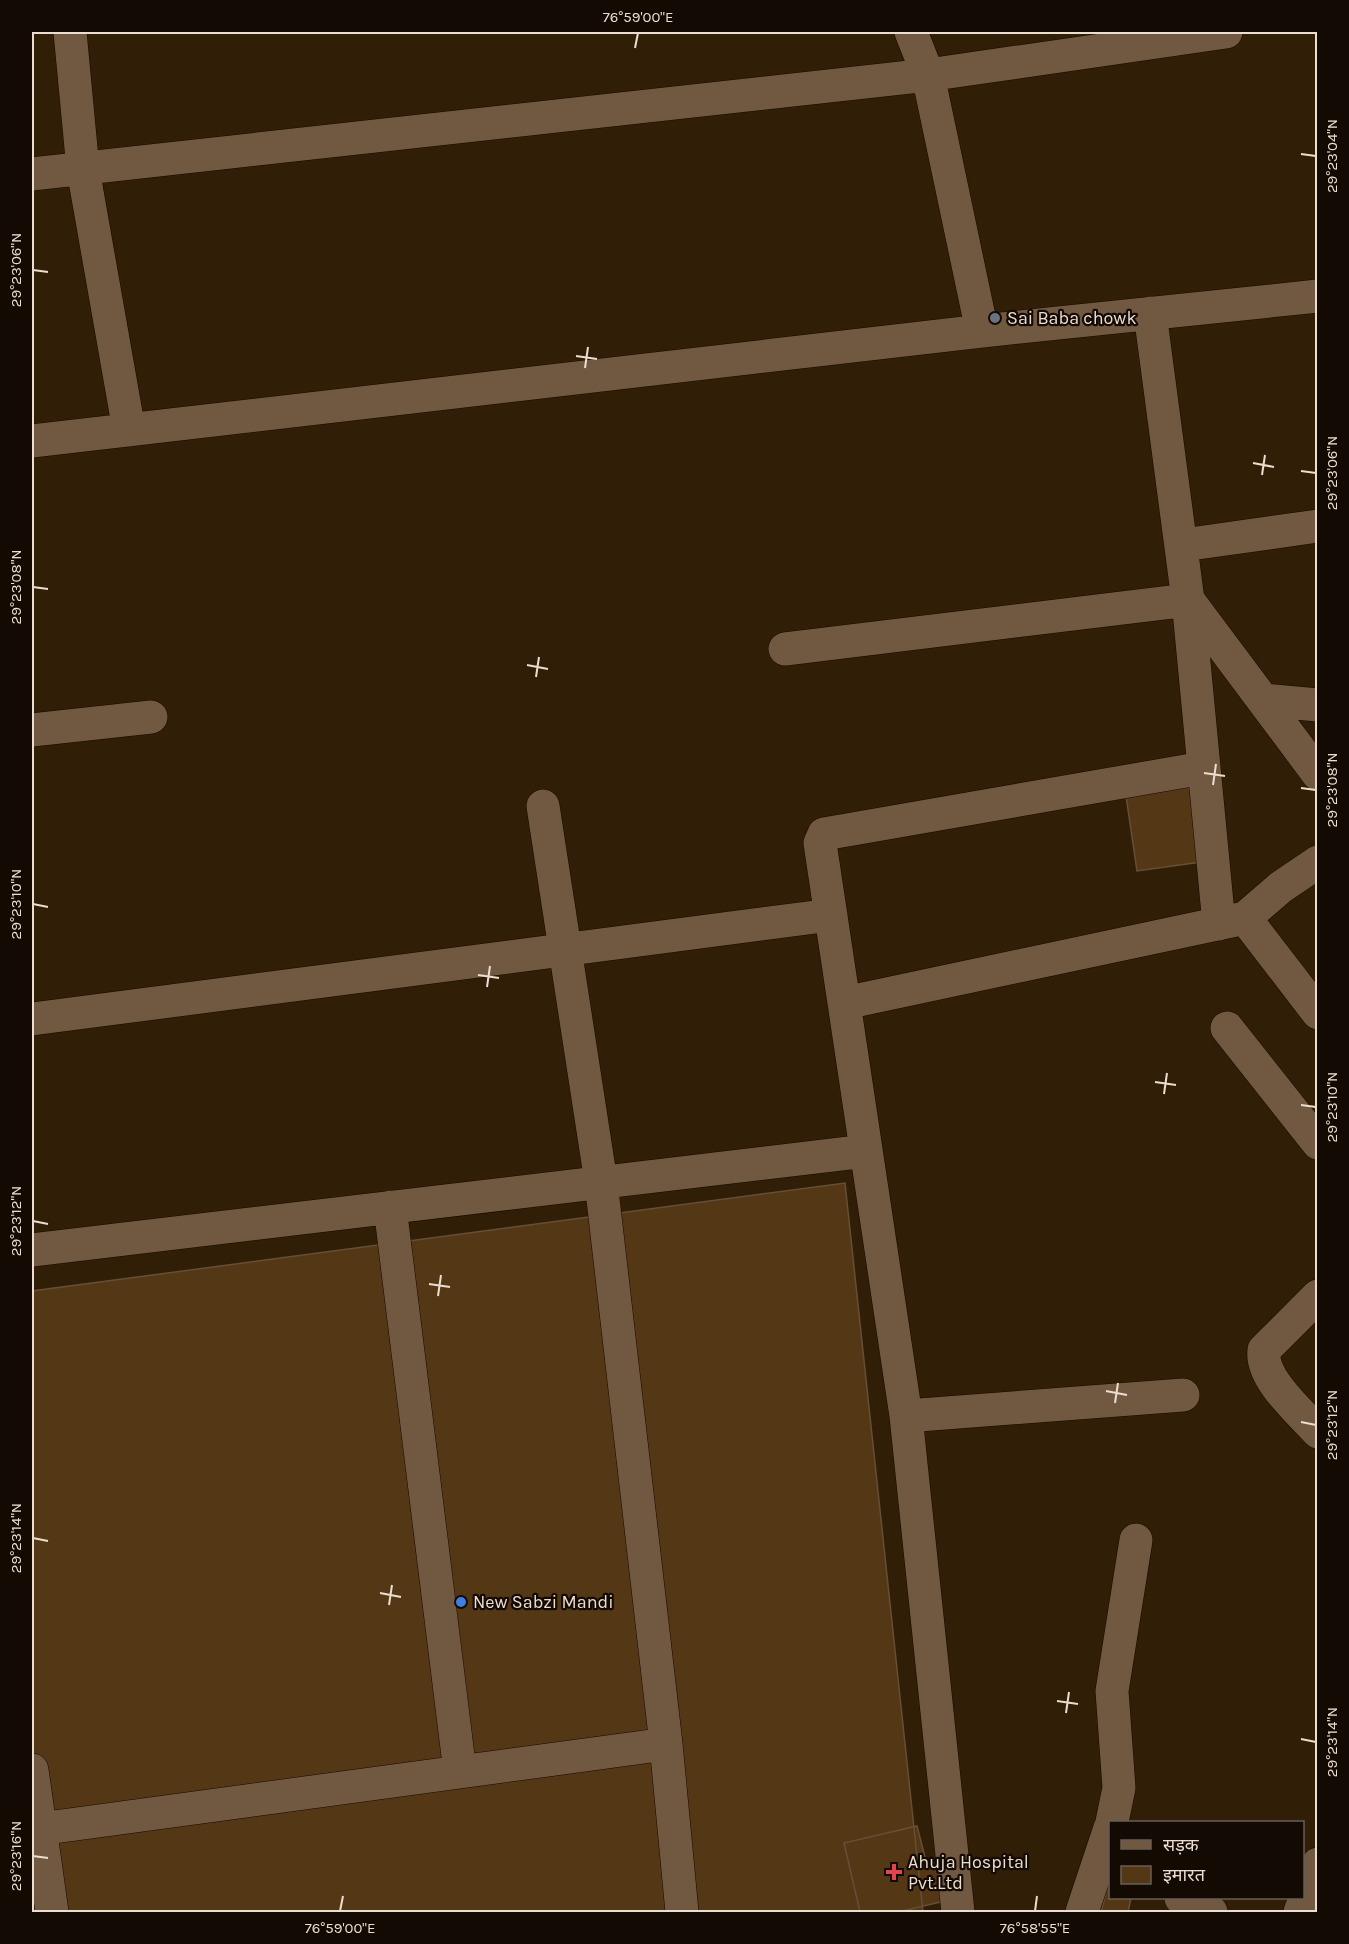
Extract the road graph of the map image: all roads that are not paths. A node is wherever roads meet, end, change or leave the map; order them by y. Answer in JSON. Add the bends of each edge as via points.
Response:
{"nodes":[{"id":1,"x":70,"y":32,"type":"edge"},
{"id":2,"x":911,"y":32,"type":"edge"},
{"id":3,"x":1226,"y":32,"type":"edge"},
{"id":4,"x":928,"y":75,"type":"junction"},
{"id":5,"x":83,"y":169,"type":"junction"},
{"id":6,"x":32,"y":174,"type":"edge"},
{"id":7,"x":1317,"y":296,"type":"edge"},
{"id":8,"x":1150,"y":314,"type":"junction"},
{"id":9,"x":982,"y":331,"type":"junction"},
{"id":10,"x":129,"y":430,"type":"junction"},
{"id":11,"x":32,"y":441,"type":"edge"},
{"id":12,"x":1317,"y":526,"type":"edge"},
{"id":13,"x":1183,"y":545,"type":"junction"},
{"id":14,"x":1188,"y":600,"type":"junction"},
{"id":15,"x":785,"y":649,"type":"dead end"},
{"id":16,"x":1263,"y":700,"type":"junction"},
{"id":17,"x":1317,"y":705,"type":"edge"},
{"id":18,"x":151,"y":717,"type":"dead end"},
{"id":19,"x":32,"y":730,"type":"edge"},
{"id":20,"x":1203,"y":768,"type":"junction"},
{"id":21,"x":1317,"y":774,"type":"edge"},
{"id":22,"x":543,"y":806,"type":"dead end"},
{"id":23,"x":1317,"y":862,"type":"edge"},
{"id":24,"x":831,"y":915,"type":"junction"},
{"id":25,"x":1232,"y":921,"type":"junction"},
{"id":26,"x":566,"y":950,"type":"junction"},
{"id":27,"x":845,"y":1003,"type":"junction"},
{"id":28,"x":1317,"y":1013,"type":"edge"},
{"id":29,"x":32,"y":1019,"type":"edge"},
{"id":30,"x":1227,"y":1028,"type":"dead end"},
{"id":31,"x":1317,"y":1143,"type":"edge"},
{"id":32,"x":866,"y":1151,"type":"junction"},
{"id":33,"x":601,"y":1182,"type":"junction"},
{"id":34,"x":390,"y":1207,"type":"junction"},
{"id":35,"x":32,"y":1250,"type":"edge"},
{"id":36,"x":1317,"y":1296,"type":"edge"},
{"id":37,"x":1183,"y":1395,"type":"dead end"},
{"id":38,"x":906,"y":1416,"type":"junction"},
{"id":39,"x":1317,"y":1432,"type":"edge"},
{"id":40,"x":1136,"y":1540,"type":"dead end"},
{"id":41,"x":666,"y":1744,"type":"junction"},
{"id":42,"x":32,"y":1770,"type":"edge"},
{"id":43,"x":460,"y":1772,"type":"junction"},
{"id":44,"x":1112,"y":1821,"type":"edge"},
{"id":45,"x":36,"y":1829,"type":"edge"},
{"id":46,"x":1108,"y":1850,"type":"edge"},
{"id":47,"x":1317,"y":1864,"type":"edge"},
{"id":48,"x":1183,"y":1899,"type":"edge"},
{"id":49,"x":52,"y":1912,"type":"edge"},
{"id":50,"x":682,"y":1912,"type":"edge"},
{"id":51,"x":958,"y":1912,"type":"edge"},
{"id":52,"x":1082,"y":1912,"type":"edge"},
{"id":53,"x":1211,"y":1912,"type":"edge"},
{"id":54,"x":1300,"y":1912,"type":"edge"}],
"edges":[{"from":1,"to":5,"type":"street"},
{"from":2,"to":4,"type":"street"},
{"from":3,"to":4,"type":"street"},
{"from":4,"to":5,"type":"street"},
{"from":4,"to":9,"type":"street"},
{"from":5,"to":6,"type":"street"},
{"from":5,"to":10,"type":"street"},
{"from":7,"to":8,"type":"street"},
{"from":8,"to":9,"type":"street"},
{"from":8,"to":13,"type":"street"},
{"from":9,"to":10,"type":"street"},
{"from":10,"to":11,"type":"street"},
{"from":12,"to":13,"type":"street"},
{"from":13,"to":14,"type":"street"},
{"from":14,"to":15,"type":"street"},
{"from":14,"to":16,"type":"street"},
{"from":14,"to":20,"type":"street"},
{"from":16,"to":17,"type":"street"},
{"from":16,"to":21,"type":"street"},
{"from":18,"to":19,"type":"street"},
{"from":20,"to":24,"type":"street","via":[[824,834],[819,850]]},
{"from":20,"to":25,"type":"street"},
{"from":22,"to":26,"type":"street"},
{"from":23,"to":25,"type":"street"},
{"from":24,"to":26,"type":"street"},
{"from":24,"to":27,"type":"street"},
{"from":25,"to":27,"type":"street"},
{"from":25,"to":28,"type":"street"},
{"from":26,"to":29,"type":"street"},
{"from":26,"to":33,"type":"street"},
{"from":27,"to":32,"type":"street"},
{"from":30,"to":31,"type":"street"},
{"from":32,"to":33,"type":"street"},
{"from":32,"to":38,"type":"street"},
{"from":33,"to":34,"type":"street"},
{"from":33,"to":41,"type":"street"},
{"from":34,"to":35,"type":"street"},
{"from":34,"to":43,"type":"street"},
{"from":36,"to":39,"type":"street","via":[[1263,1354],[1266,1371]]},
{"from":37,"to":38,"type":"street"},
{"from":38,"to":51,"type":"street"},
{"from":40,"to":44,"type":"street","via":[[1112,1691],[1119,1788]]},
{"from":41,"to":43,"type":"street"},
{"from":41,"to":50,"type":"street"},
{"from":42,"to":45,"type":"street"},
{"from":43,"to":45,"type":"street"},
{"from":45,"to":49,"type":"street"},
{"from":46,"to":52,"type":"street"},
{"from":47,"to":54,"type":"street"},
{"from":48,"to":53,"type":"street"}]}
